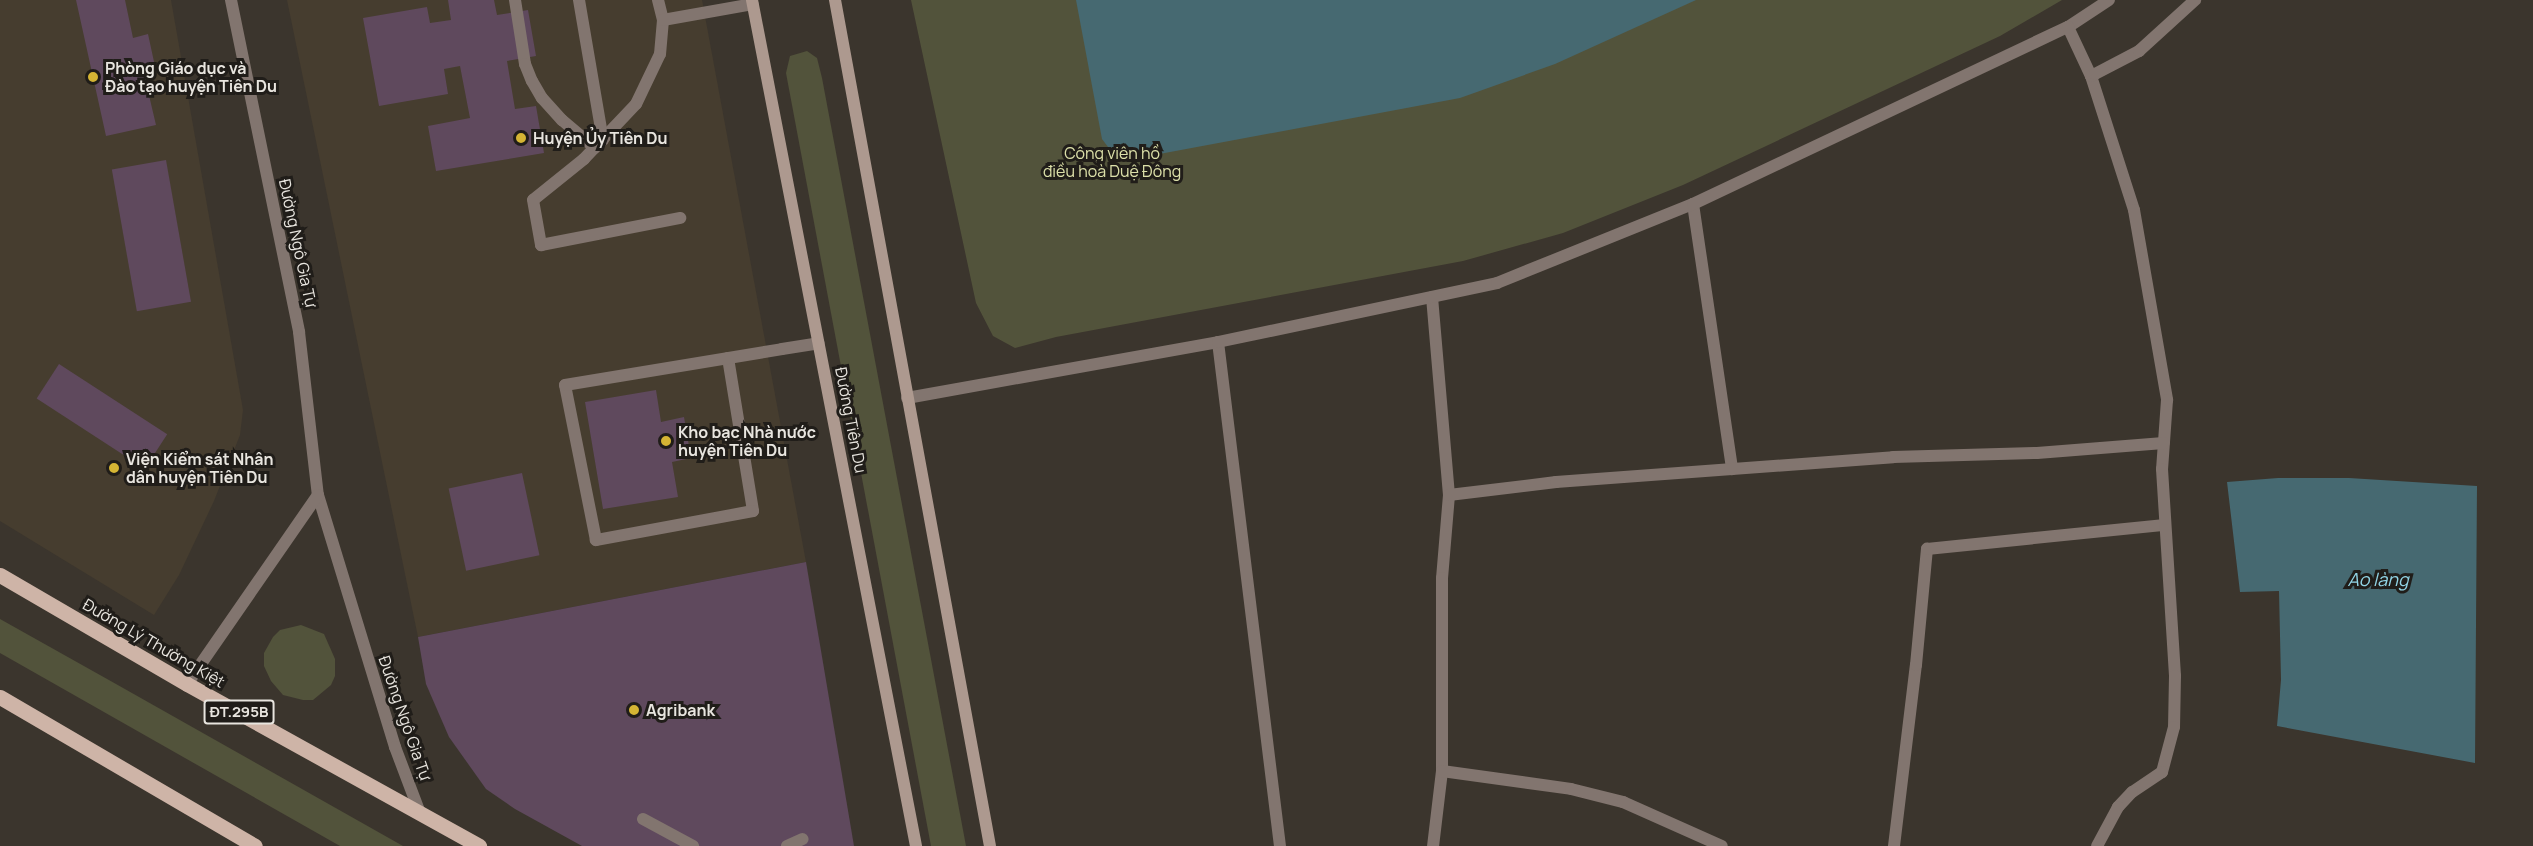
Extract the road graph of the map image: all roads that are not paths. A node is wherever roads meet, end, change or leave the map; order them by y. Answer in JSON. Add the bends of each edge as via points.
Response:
{"nodes":[{"id":1,"x":231,"y":0,"type":"edge"},
{"id":2,"x":515,"y":0,"type":"edge"},
{"id":3,"x":579,"y":0,"type":"edge"},
{"id":4,"x":658,"y":0,"type":"edge"},
{"id":5,"x":835,"y":0,"type":"edge"},
{"id":6,"x":2109,"y":0,"type":"edge"},
{"id":7,"x":2195,"y":0,"type":"edge"},
{"id":8,"x":753,"y":2,"type":"edge"},
{"id":9,"x":663,"y":20,"type":"junction"},
{"id":10,"x":2068,"y":27,"type":"junction"},
{"id":11,"x":2091,"y":76,"type":"junction"},
{"id":12,"x":599,"y":144,"type":"junction"},
{"id":13,"x":1694,"y":204,"type":"junction"},
{"id":14,"x":680,"y":218,"type":"dead end"},
{"id":15,"x":1432,"y":297,"type":"junction"},
{"id":16,"x":1218,"y":342,"type":"junction"},
{"id":17,"x":819,"y":343,"type":"junction"},
{"id":18,"x":728,"y":358,"type":"junction"},
{"id":19,"x":907,"y":398,"type":"junction"},
{"id":20,"x":2164,"y":443,"type":"junction"},
{"id":21,"x":1732,"y":469,"type":"junction"},
{"id":22,"x":318,"y":495,"type":"junction"},
{"id":23,"x":1449,"y":495,"type":"junction"},
{"id":24,"x":2165,"y":525,"type":"junction"},
{"id":25,"x":0,"y":575,"type":"edge"},
{"id":26,"x":188,"y":684,"type":"junction"},
{"id":27,"x":0,"y":697,"type":"edge"},
{"id":28,"x":1442,"y":771,"type":"junction"},
{"id":29,"x":420,"y":813,"type":"junction"},
{"id":30,"x":643,"y":819,"type":"dead end"},
{"id":31,"x":803,"y":839,"type":"dead end"},
{"id":32,"x":255,"y":846,"type":"edge"},
{"id":33,"x":479,"y":846,"type":"edge"},
{"id":34,"x":693,"y":846,"type":"edge"},
{"id":35,"x":787,"y":846,"type":"edge"},
{"id":36,"x":916,"y":846,"type":"edge"},
{"id":37,"x":990,"y":846,"type":"edge"},
{"id":38,"x":1280,"y":846,"type":"edge"},
{"id":39,"x":1433,"y":846,"type":"edge"},
{"id":40,"x":1722,"y":846,"type":"edge"},
{"id":41,"x":1894,"y":846,"type":"edge"},
{"id":42,"x":2097,"y":846,"type":"edge"}],
"edges":[{"from":1,"to":22,"type":"street","name":"Đường Ngô Gia Tự","via":[[299,332]]},
{"from":2,"to":12,"type":"street","via":[[525,64],[532,81],[562,120]]},
{"from":3,"to":12,"type":"street"},
{"from":4,"to":9,"type":"street"},
{"from":5,"to":19,"type":"main road"},
{"from":6,"to":10,"type":"street"},
{"from":7,"to":11,"type":"street","via":[[2139,51]]},
{"from":8,"to":9,"type":"street"},
{"from":8,"to":17,"type":"main road","name":"Đường Tiên Du"},
{"from":9,"to":12,"type":"street","via":[[660,54],[651,77],[636,104]]},
{"from":10,"to":11,"type":"street"},
{"from":10,"to":13,"type":"street"},
{"from":11,"to":20,"type":"street","via":[[2134,210],[2167,400]]},
{"from":12,"to":14,"type":"street","via":[[533,200],[541,244]]},
{"from":13,"to":15,"type":"street","via":[[1497,283]]},
{"from":13,"to":21,"type":"street"},
{"from":15,"to":16,"type":"street"},
{"from":15,"to":23,"type":"street"},
{"from":16,"to":19,"type":"street"},
{"from":16,"to":38,"type":"street"},
{"from":17,"to":18,"type":"street"},
{"from":17,"to":36,"type":"main road","name":"Đường Tiên Du"},
{"from":18,"to":18,"type":"street","via":[[565,384],[596,540],[753,511]]},
{"from":19,"to":37,"type":"main road"},
{"from":20,"to":21,"type":"street"},
{"from":20,"to":24,"type":"street"},
{"from":21,"to":23,"type":"street","via":[[1556,482]]},
{"from":22,"to":26,"type":"street"},
{"from":22,"to":29,"type":"street","name":"Đường Ngô Gia Tự","via":[[395,747]]},
{"from":23,"to":28,"type":"street","via":[[1442,578]]},
{"from":24,"to":41,"type":"street","via":[[1927,549]]},
{"from":24,"to":42,"type":"street","via":[[2175,676],[2174,727],[2162,772],[2132,792],[2118,807]]},
{"from":25,"to":26,"type":"main road","name":"Đường Lý Thường Kiệt","number":"ĐT.295B"},
{"from":26,"to":29,"type":"main road","name":"Đường Lý Thường Kiệt","number":"ĐT.295B"},
{"from":27,"to":32,"type":"main road"},
{"from":28,"to":39,"type":"street"},
{"from":28,"to":40,"type":"street","via":[[1571,789],[1623,802]]},
{"from":29,"to":33,"type":"main road","name":"Đường Lý Thường Kiệt","number":"ĐT.295B"},
{"from":30,"to":34,"type":"street"},
{"from":31,"to":35,"type":"street"}]}
